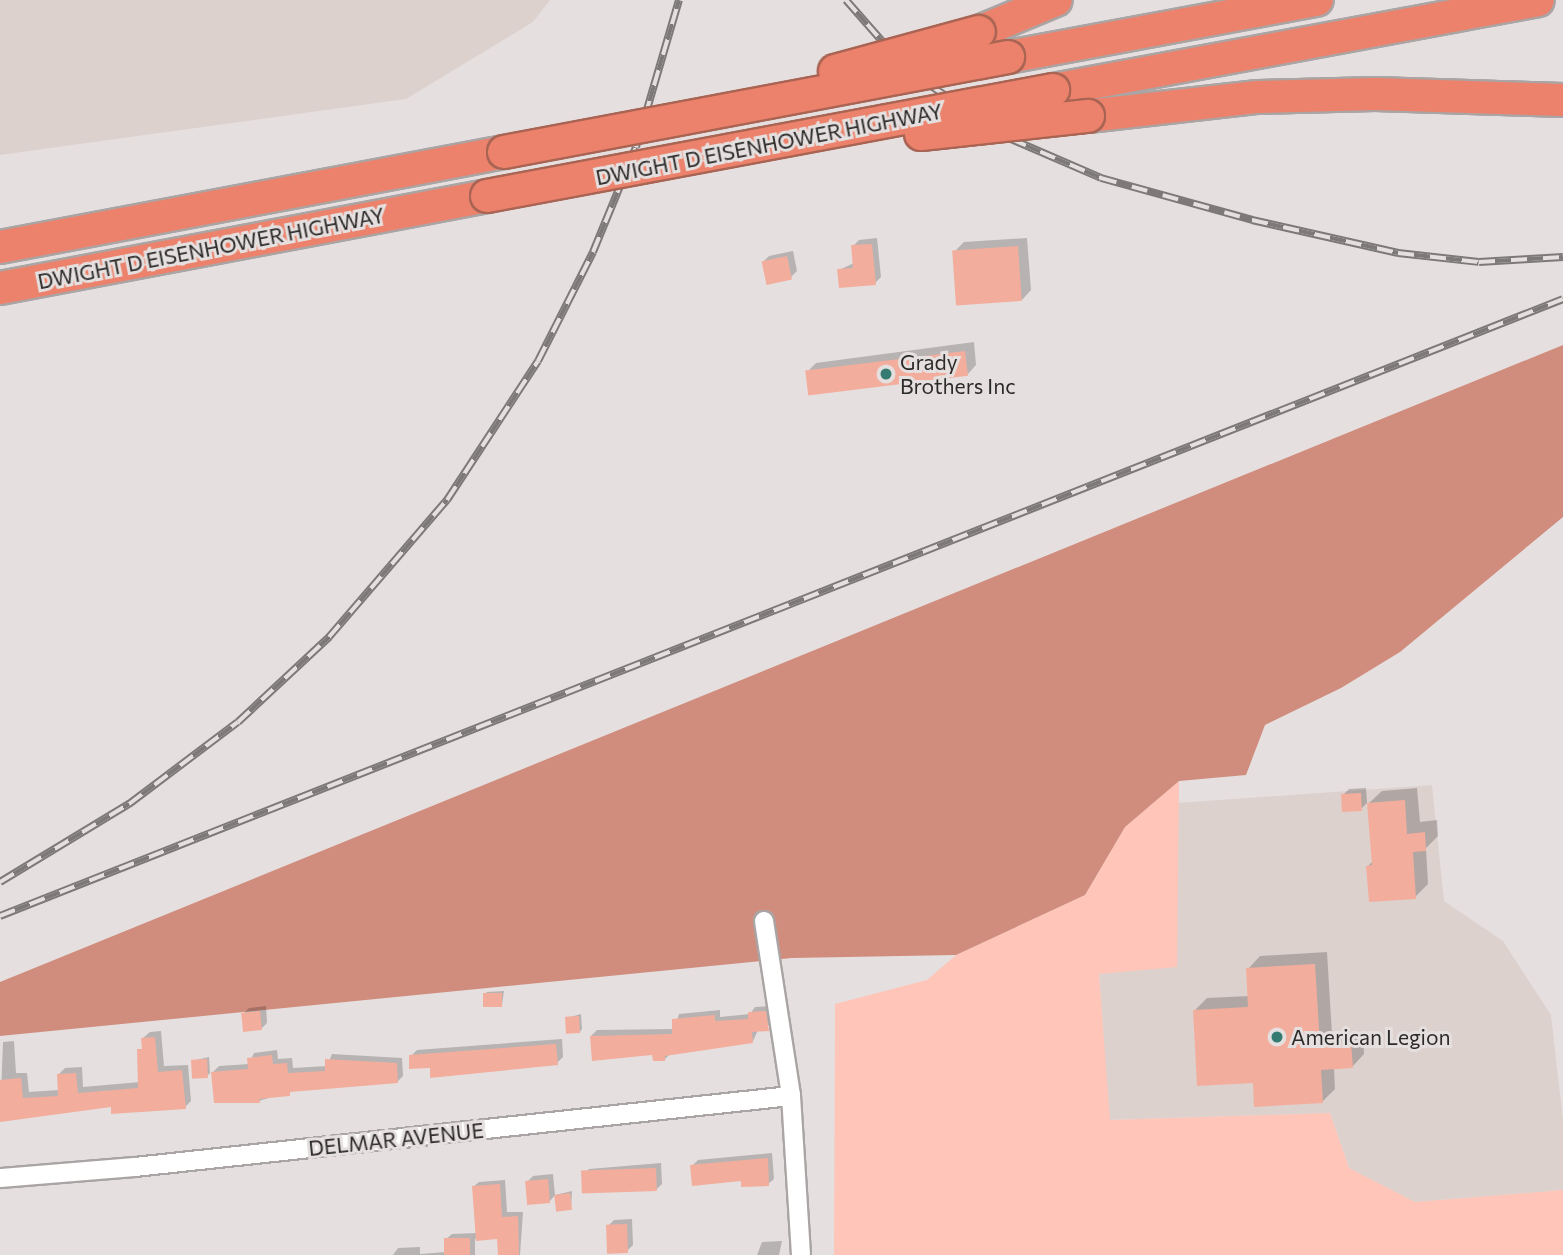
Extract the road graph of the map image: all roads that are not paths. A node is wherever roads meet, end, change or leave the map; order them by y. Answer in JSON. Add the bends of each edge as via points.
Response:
{"nodes":[{"id":1,"x":1056,"y":0,"type":"edge"},
{"id":2,"x":1317,"y":0,"type":"edge"},
{"id":3,"x":1538,"y":0,"type":"edge"},
{"id":4,"x":1563,"y":100,"type":"edge"},
{"id":5,"x":665,"y":121,"type":"junction"},
{"id":6,"x":687,"y":159,"type":"junction"},
{"id":7,"x":0,"y":247,"type":"edge"},
{"id":8,"x":0,"y":288,"type":"edge"},
{"id":9,"x":764,"y":921,"type":"dead end"},
{"id":10,"x":791,"y":1096,"type":"junction"},
{"id":11,"x":0,"y":1178,"type":"edge"},
{"id":12,"x":801,"y":1255,"type":"edge"}],
"edges":[{"from":1,"to":5,"type":"highway","bridge":true,"via":[[979,32]]},
{"from":2,"to":5,"type":"highway","name":"DWIGHT D EISENHOWER HIGHWAY","bridge":true},
{"from":3,"to":6,"type":"highway","name":"DWIGHT D EISENHOWER HIGHWAY","bridge":true},
{"from":4,"to":6,"type":"highway","bridge":true,"via":[[1375,94],[1258,97]]},
{"from":5,"to":7,"type":"highway","name":"DWIGHT D EISENHOWER HIGHWAY","bridge":true},
{"from":6,"to":8,"type":"highway","name":"DWIGHT D EISENHOWER HIGHWAY","bridge":true},
{"from":9,"to":10,"type":"street"},
{"from":10,"to":11,"type":"street","name":"DELMAR AVENUE"},
{"from":10,"to":12,"type":"street"}]}
